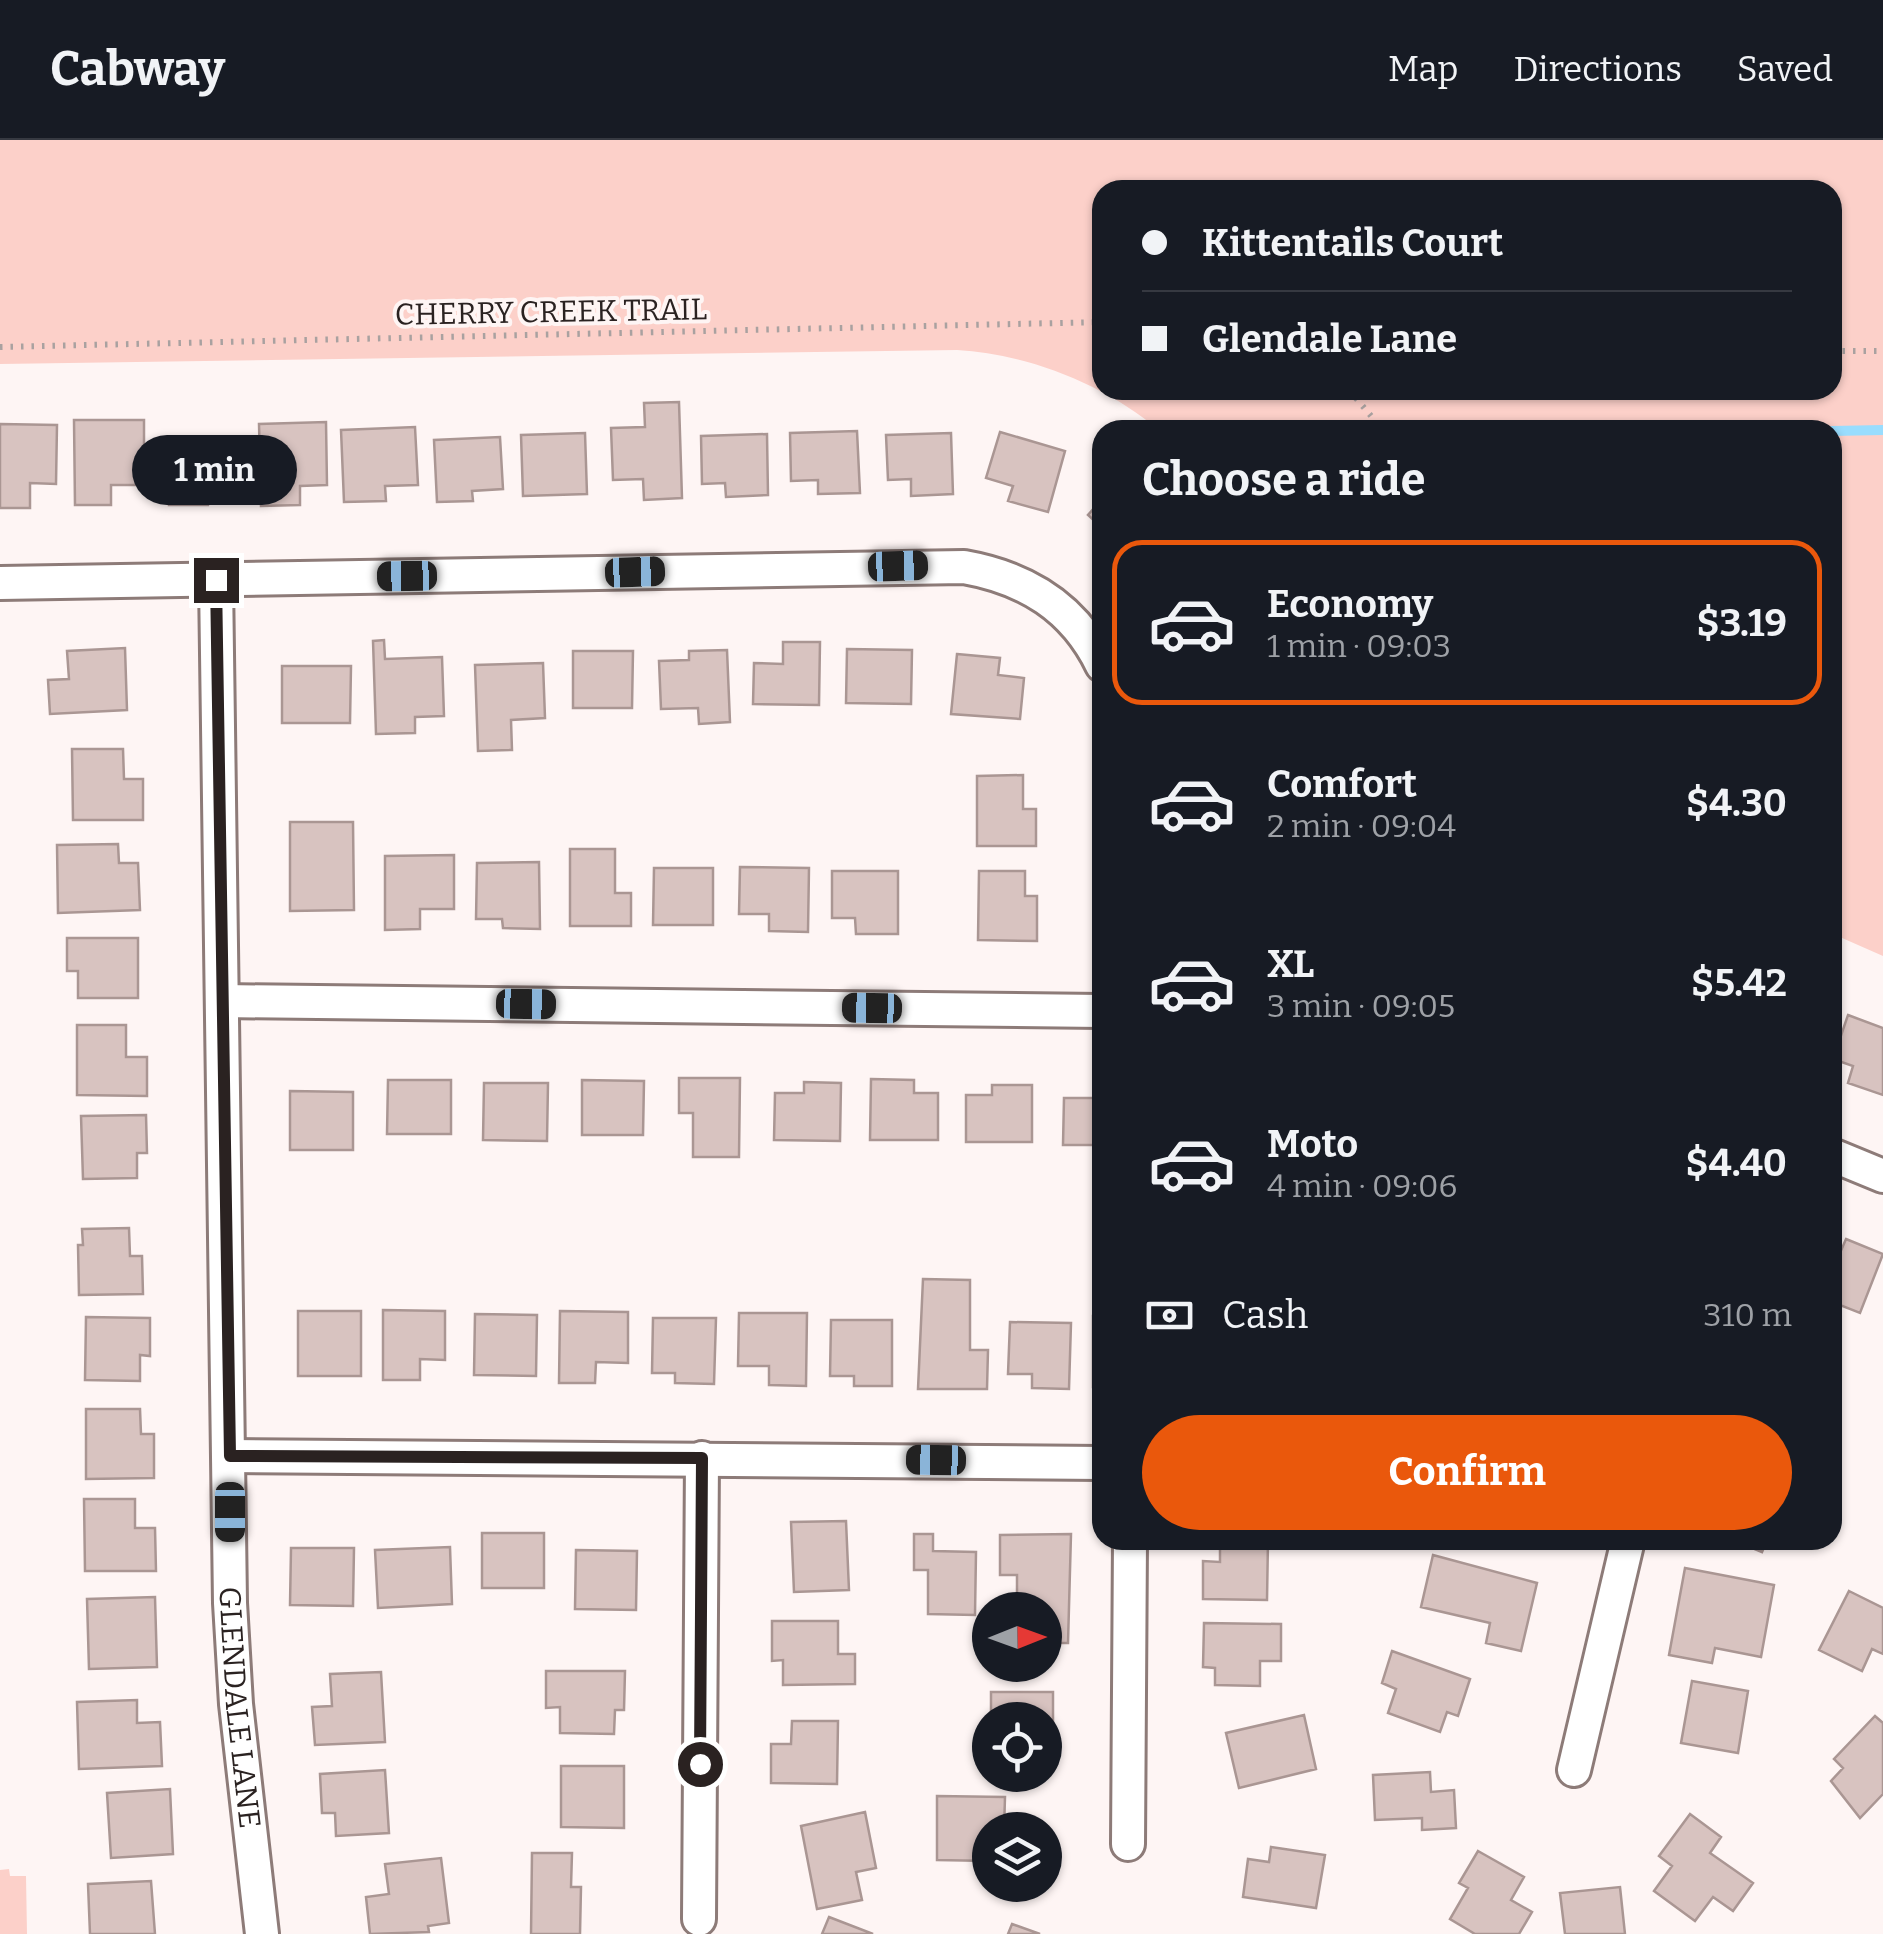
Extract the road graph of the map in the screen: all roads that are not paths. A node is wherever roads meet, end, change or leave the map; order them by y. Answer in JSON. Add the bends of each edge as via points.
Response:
{"nodes":[{"id":1,"x":216,"y":580,"type":"junction"},
{"id":2,"x":0,"y":583,"type":"edge"},
{"id":3,"x":1092,"y":650,"type":"edge"},
{"id":4,"x":222,"y":1001,"type":"junction"},
{"id":5,"x":1092,"y":1011,"type":"edge"},
{"id":6,"x":1842,"y":1158,"type":"edge"},
{"id":7,"x":1883,"y":1176,"type":"edge"},
{"id":8,"x":230,"y":1456,"type":"junction"},
{"id":9,"x":702,"y":1458,"type":"junction"},
{"id":10,"x":1092,"y":1462,"type":"edge"},
{"id":11,"x":1130,"y":1550,"type":"edge"},
{"id":12,"x":1625,"y":1550,"type":"edge"},
{"id":13,"x":1574,"y":1770,"type":"dead end"},
{"id":14,"x":1128,"y":1844,"type":"dead end"},
{"id":15,"x":699,"y":1920,"type":"dead end"},
{"id":16,"x":262,"y":1934,"type":"edge"}],
"edges":[{"from":1,"to":2,"type":"street"},
{"from":1,"to":3,"type":"street","via":[[964,567],[1008,576],[1046,597]]},
{"from":1,"to":4,"type":"street","name":"GLENDALE LANE"},
{"from":4,"to":5,"type":"street"},
{"from":4,"to":8,"type":"street","name":"GLENDALE LANE"},
{"from":6,"to":7,"type":"street"},
{"from":8,"to":9,"type":"street"},
{"from":8,"to":16,"type":"street","name":"GLENDALE LANE","via":[[232,1662]]},
{"from":9,"to":10,"type":"street"},
{"from":9,"to":15,"type":"street"},
{"from":11,"to":14,"type":"street"},
{"from":12,"to":13,"type":"street"}]}
